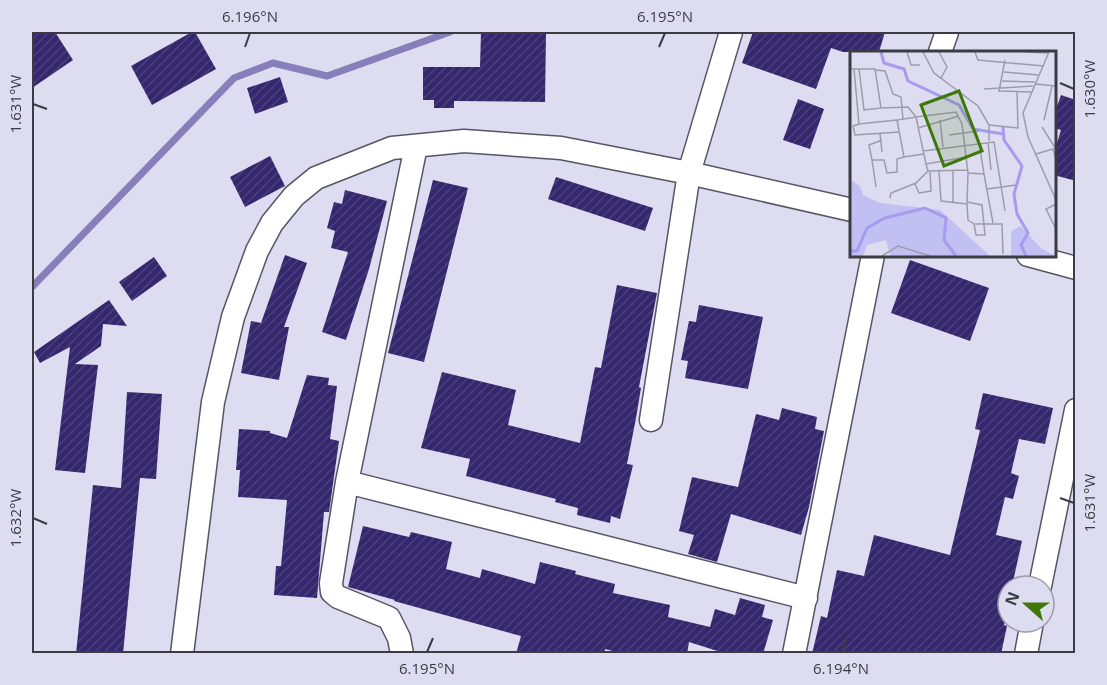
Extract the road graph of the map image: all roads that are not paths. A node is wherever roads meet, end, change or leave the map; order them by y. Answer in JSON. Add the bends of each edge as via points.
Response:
{"nodes":[{"id":1,"x":731,"y":32,"type":"edge"},
{"id":2,"x":947,"y":32,"type":"edge"},
{"id":3,"x":939,"y":51,"type":"edge"},
{"id":4,"x":416,"y":146,"type":"junction"},
{"id":5,"x":689,"y":173,"type":"junction"},
{"id":6,"x":850,"y":210,"type":"edge"},
{"id":7,"x":873,"y":256,"type":"edge"},
{"id":8,"x":1032,"y":256,"type":"edge"},
{"id":9,"x":1076,"y":267,"type":"edge"},
{"id":10,"x":1076,"y":410,"type":"edge"},
{"id":11,"x":651,"y":420,"type":"dead end"},
{"id":12,"x":347,"y":482,"type":"junction"},
{"id":13,"x":1042,"y":574,"type":"edge"},
{"id":14,"x":806,"y":598,"type":"junction"},
{"id":15,"x":1030,"y":634,"type":"edge"},
{"id":16,"x":182,"y":654,"type":"edge"},
{"id":17,"x":402,"y":654,"type":"edge"},
{"id":18,"x":794,"y":654,"type":"edge"},
{"id":19,"x":1026,"y":654,"type":"edge"}],
"edges":[{"from":1,"to":5,"type":"street"},
{"from":2,"to":3,"type":"street"},
{"from":4,"to":5,"type":"street","via":[[464,141],[561,148]]},
{"from":4,"to":12,"type":"street"},
{"from":4,"to":16,"type":"street","via":[[392,148],[316,178],[279,214],[257,251],[233,316],[213,402]]},
{"from":5,"to":6,"type":"street"},
{"from":5,"to":11,"type":"street"},
{"from":7,"to":14,"type":"street"},
{"from":8,"to":9,"type":"street"},
{"from":10,"to":13,"type":"street"},
{"from":12,"to":14,"type":"street"},
{"from":12,"to":17,"type":"street","via":[[332,592],[389,618]]},
{"from":14,"to":18,"type":"street"},
{"from":15,"to":19,"type":"street"}]}
